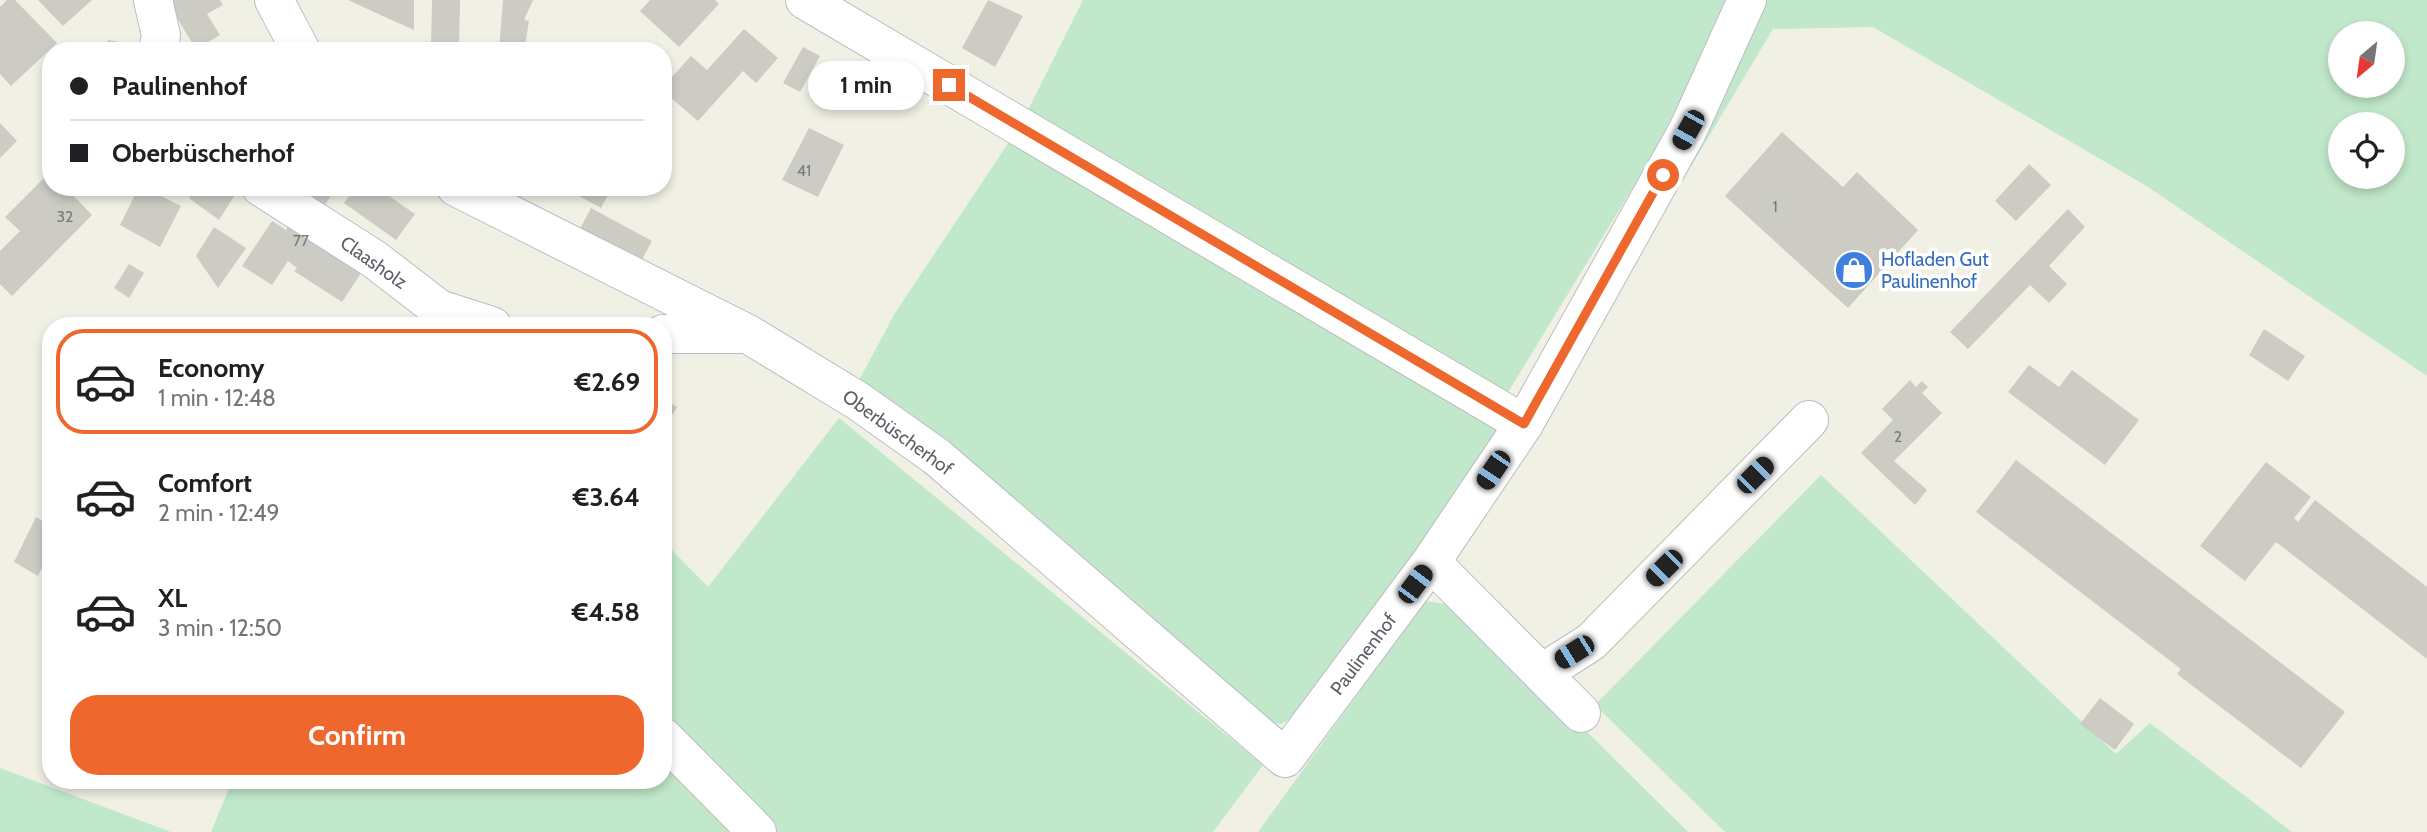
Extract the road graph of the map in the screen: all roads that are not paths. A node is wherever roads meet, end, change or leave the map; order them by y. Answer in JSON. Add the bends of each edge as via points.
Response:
{"nodes":[{"id":1,"x":153,"y":0,"type":"edge"},
{"id":2,"x":274,"y":0,"type":"edge"},
{"id":3,"x":805,"y":0,"type":"edge"},
{"id":4,"x":1747,"y":0,"type":"edge"},
{"id":5,"x":160,"y":42,"type":"edge"},
{"id":6,"x":296,"y":42,"type":"edge"},
{"id":7,"x":275,"y":196,"type":"edge"},
{"id":8,"x":474,"y":196,"type":"edge"},
{"id":9,"x":464,"y":317,"type":"edge"},
{"id":10,"x":672,"y":334,"type":"edge"},
{"id":11,"x":748,"y":334,"type":"junction"},
{"id":12,"x":1809,"y":420,"type":"dead end"},
{"id":13,"x":1524,"y":424,"type":"junction"},
{"id":14,"x":1431,"y":562,"type":"junction"},
{"id":15,"x":1542,"y":673,"type":"junction"},
{"id":16,"x":1581,"y":713,"type":"dead end"},
{"id":17,"x":672,"y":746,"type":"edge"},
{"id":18,"x":1285,"y":758,"type":"joint"},
{"id":19,"x":757,"y":832,"type":"edge"}],
"edges":[{"from":1,"to":5,"type":"street"},
{"from":2,"to":6,"type":"street"},
{"from":3,"to":13,"type":"street"},
{"from":4,"to":13,"type":"street","name":"Paulinenhof","via":[[1688,130]]},
{"from":7,"to":9,"type":"street","name":"Claasholz","via":[[374,258],[439,309]]},
{"from":8,"to":11,"type":"street","name":"Oberbüscherhof"},
{"from":10,"to":11,"type":"street"},
{"from":11,"to":18,"type":"street","name":"Oberbüscherhof","via":[[858,401],[937,457]]},
{"from":12,"to":15,"type":"street","via":[[1591,642]]},
{"from":13,"to":14,"type":"street","name":"Paulinenhof"},
{"from":14,"to":15,"type":"street"},
{"from":14,"to":18,"type":"street","name":"Paulinenhof"},
{"from":15,"to":16,"type":"street"},
{"from":17,"to":19,"type":"street"}]}
